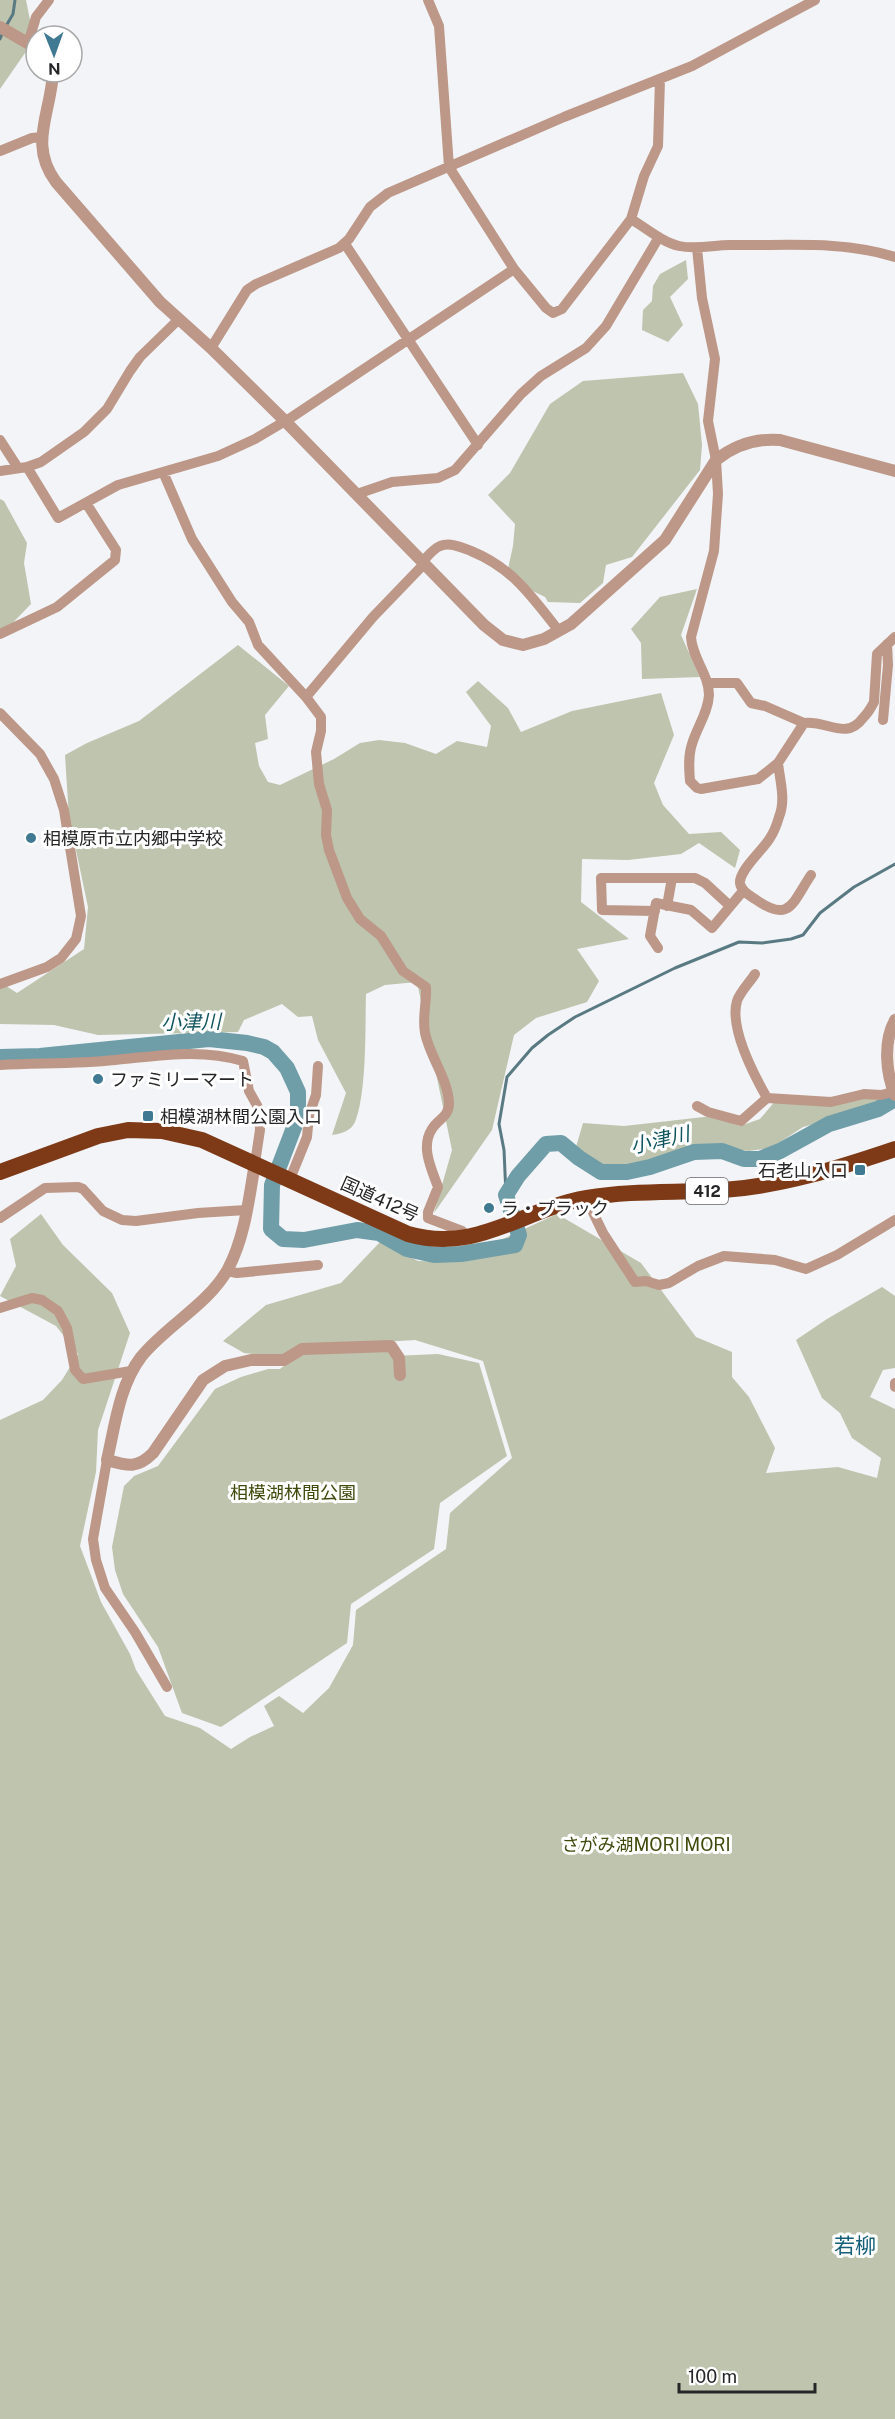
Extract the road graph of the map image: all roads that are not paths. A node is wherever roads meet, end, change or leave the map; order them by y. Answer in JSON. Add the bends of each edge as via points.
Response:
{"nodes":[{"id":1,"x":49,"y":0,"type":"edge"},
{"id":2,"x":428,"y":0,"type":"edge"},
{"id":3,"x":813,"y":0,"type":"edge"},
{"id":4,"x":35,"y":24,"type":"edge"},
{"id":5,"x":0,"y":27,"type":"edge"},
{"id":6,"x":24,"y":41,"type":"edge"},
{"id":7,"x":660,"y":79,"type":"junction"},
{"id":8,"x":51,"y":84,"type":"edge"},
{"id":9,"x":42,"y":137,"type":"junction"},
{"id":10,"x":0,"y":151,"type":"edge"},
{"id":11,"x":449,"y":167,"type":"junction"},
{"id":12,"x":632,"y":219,"type":"junction"},
{"id":13,"x":659,"y":237,"type":"junction"},
{"id":14,"x":345,"y":244,"type":"junction"},
{"id":15,"x":697,"y":248,"type":"junction"},
{"id":16,"x":895,"y":257,"type":"edge"},
{"id":17,"x":514,"y":269,"type":"junction"},
{"id":18,"x":178,"y":320,"type":"junction"},
{"id":19,"x":409,"y":338,"type":"junction"},
{"id":20,"x":211,"y":348,"type":"junction"},
{"id":21,"x":285,"y":421,"type":"junction"},
{"id":22,"x":0,"y":440,"type":"edge"},
{"id":23,"x":478,"y":445,"type":"junction"},
{"id":24,"x":716,"y":460,"type":"junction"},
{"id":25,"x":23,"y":467,"type":"junction"},
{"id":26,"x":0,"y":471,"type":"edge"},
{"id":27,"x":895,"y":471,"type":"edge"},
{"id":28,"x":164,"y":472,"type":"junction"},
{"id":29,"x":357,"y":494,"type":"junction"},
{"id":30,"x":86,"y":502,"type":"junction"},
{"id":31,"x":423,"y":563,"type":"junction"},
{"id":32,"x":559,"y":631,"type":"junction"},
{"id":33,"x":0,"y":634,"type":"edge"},
{"id":34,"x":891,"y":640,"type":"edge"},
{"id":35,"x":708,"y":683,"type":"junction"},
{"id":36,"x":306,"y":697,"type":"junction"},
{"id":37,"x":0,"y":713,"type":"edge"},
{"id":38,"x":883,"y":720,"type":"dead end"},
{"id":39,"x":804,"y":723,"type":"junction"},
{"id":40,"x":778,"y":763,"type":"junction"},
{"id":41,"x":811,"y":875,"type":"dead end"},
{"id":42,"x":672,"y":878,"type":"junction"},
{"id":43,"x":743,"y":891,"type":"junction"},
{"id":44,"x":667,"y":906,"type":"junction"},
{"id":45,"x":730,"y":906,"type":"junction"},
{"id":46,"x":655,"y":911,"type":"junction"},
{"id":47,"x":658,"y":948,"type":"dead end"},
{"id":48,"x":755,"y":974,"type":"dead end"},
{"id":49,"x":0,"y":984,"type":"edge"},
{"id":50,"x":895,"y":1020,"type":"edge"},
{"id":51,"x":0,"y":1065,"type":"edge"},
{"id":52,"x":318,"y":1066,"type":"dead end"},
{"id":53,"x":894,"y":1094,"type":"edge"},
{"id":54,"x":767,"y":1098,"type":"junction"},
{"id":55,"x":697,"y":1106,"type":"dead end"},
{"id":56,"x":895,"y":1149,"type":"edge"},
{"id":57,"x":0,"y":1172,"type":"edge"},
{"id":58,"x":275,"y":1172,"type":"junction"},
{"id":59,"x":586,"y":1198,"type":"junction"},
{"id":60,"x":246,"y":1210,"type":"junction"},
{"id":61,"x":0,"y":1218,"type":"edge"},
{"id":62,"x":895,"y":1220,"type":"edge"},
{"id":63,"x":470,"y":1238,"type":"junction"},
{"id":64,"x":318,"y":1265,"type":"dead end"},
{"id":65,"x":227,"y":1271,"type":"junction"},
{"id":66,"x":0,"y":1308,"type":"edge"},
{"id":67,"x":131,"y":1371,"type":"junction"},
{"id":68,"x":400,"y":1376,"type":"dead end"},
{"id":69,"x":107,"y":1460,"type":"junction"},
{"id":70,"x":167,"y":1687,"type":"dead end"}],
"edges":[{"from":1,"to":4,"type":"street"},
{"from":2,"to":11,"type":"street","via":[[439,26]]},
{"from":3,"to":7,"type":"street","via":[[713,56]]},
{"from":5,"to":6,"type":"street"},
{"from":7,"to":11,"type":"street"},
{"from":7,"to":12,"type":"street","via":[[658,146],[644,176]]},
{"from":8,"to":9,"type":"street"},
{"from":9,"to":10,"type":"street"},
{"from":9,"to":18,"type":"street","via":[[42,156],[51,175]]},
{"from":11,"to":14,"type":"street","via":[[378,200]]},
{"from":11,"to":17,"type":"street"},
{"from":12,"to":13,"type":"street"},
{"from":12,"to":17,"type":"street","via":[[558,312],[550,312]]},
{"from":13,"to":15,"type":"street","via":[[672,244]]},
{"from":13,"to":23,"type":"street","via":[[597,338],[534,382]]},
{"from":14,"to":19,"type":"street"},
{"from":14,"to":20,"type":"street","via":[[251,287]]},
{"from":15,"to":16,"type":"street","via":[[787,244],[861,249]]},
{"from":15,"to":24,"type":"street","via":[[702,298],[715,359],[708,421]]},
{"from":17,"to":19,"type":"street"},
{"from":18,"to":20,"type":"street"},
{"from":18,"to":25,"type":"street","via":[[140,357],[95,422],[52,454]]},
{"from":19,"to":21,"type":"street"},
{"from":19,"to":23,"type":"street"},
{"from":20,"to":21,"type":"street"},
{"from":21,"to":28,"type":"street","via":[[218,456]]},
{"from":21,"to":29,"type":"street"},
{"from":22,"to":25,"type":"street"},
{"from":23,"to":29,"type":"street","via":[[447,474],[392,482]]},
{"from":24,"to":27,"type":"street","via":[[741,444],[766,439]]},
{"from":24,"to":32,"type":"street","via":[[665,540],[587,611]]},
{"from":24,"to":35,"type":"street","via":[[715,544],[691,637]]},
{"from":25,"to":26,"type":"street"},
{"from":25,"to":30,"type":"street","via":[[58,518]]},
{"from":28,"to":30,"type":"street","via":[[118,485]]},
{"from":28,"to":36,"type":"street","via":[[192,539],[249,622],[258,645]]},
{"from":29,"to":31,"type":"street"},
{"from":30,"to":33,"type":"street","via":[[116,550],[115,560],[57,607]]},
{"from":31,"to":32,"type":"street","via":[[503,640],[533,644]]},
{"from":31,"to":32,"type":"street","via":[[444,545],[480,555],[524,586]]},
{"from":31,"to":36,"type":"street"},
{"from":34,"to":38,"type":"street"},
{"from":34,"to":39,"type":"street","via":[[877,654],[873,705],[856,727]]},
{"from":35,"to":39,"type":"street","via":[[737,683],[751,703]]},
{"from":35,"to":40,"type":"street","via":[[707,707],[690,751],[693,785],[701,789],[755,779]]},
{"from":36,"to":63,"type":"street","via":[[321,717],[316,752],[319,784],[327,810],[329,850],[340,882],[360,919],[381,936],[403,971],[426,987],[425,1032],[448,1103],[446,1115],[434,1126],[428,1140],[429,1164],[438,1187],[428,1218]]},
{"from":37,"to":49,"type":"street","via":[[40,754],[58,787],[81,916],[76,939],[61,958]]},
{"from":39,"to":40,"type":"street"},
{"from":40,"to":43,"type":"street","via":[[783,800],[780,816],[770,839],[741,874]]},
{"from":41,"to":43,"type":"street","via":[[782,912],[771,910]]},
{"from":42,"to":44,"type":"street"},
{"from":42,"to":45,"type":"street","via":[[695,878]]},
{"from":42,"to":46,"type":"street","via":[[601,878],[602,910]]},
{"from":43,"to":45,"type":"street"},
{"from":44,"to":45,"type":"street","via":[[691,910],[712,928]]},
{"from":44,"to":46,"type":"street","via":[[656,903]]},
{"from":46,"to":47,"type":"street","via":[[650,936]]},
{"from":48,"to":54,"type":"street","via":[[737,999],[738,1025],[747,1064]]},
{"from":50,"to":53,"type":"street","via":[[887,1053]]},
{"from":51,"to":58,"type":"street","via":[[114,1060],[178,1052],[243,1061]]},
{"from":52,"to":58,"type":"street","via":[[307,1137]]},
{"from":53,"to":54,"type":"street","via":[[864,1094],[831,1102]]},
{"from":54,"to":55,"type":"street","via":[[741,1121]]},
{"from":56,"to":59,"type":"highway","name":"国道412号","number":"412","via":[[843,1167],[756,1187]]},
{"from":57,"to":58,"type":"highway","name":"国道412号","number":"412","via":[[98,1136],[128,1130],[181,1134]]},
{"from":58,"to":60,"type":"street"},
{"from":58,"to":63,"type":"highway","name":"国道412号","number":"412","via":[[408,1234],[424,1239]]},
{"from":59,"to":62,"type":"street","via":[[635,1282],[659,1285],[724,1256],[775,1260],[806,1269],[837,1256]]},
{"from":59,"to":63,"type":"highway","name":"国道412号","number":"412","via":[[553,1206]]},
{"from":60,"to":61,"type":"street","via":[[122,1220],[103,1211],[83,1189],[45,1188]]},
{"from":60,"to":65,"type":"street"},
{"from":64,"to":65,"type":"street"},
{"from":65,"to":67,"type":"street","via":[[213,1290]]},
{"from":66,"to":67,"type":"street","via":[[32,1298],[58,1311],[67,1328],[75,1370],[83,1379]]},
{"from":67,"to":69,"type":"street"},
{"from":68,"to":69,"type":"street","via":[[399,1358],[391,1346],[302,1348],[284,1360],[251,1360],[225,1366],[204,1380],[144,1462],[134,1466]]},
{"from":69,"to":70,"type":"street","via":[[93,1539],[96,1560],[105,1588]]}]}
